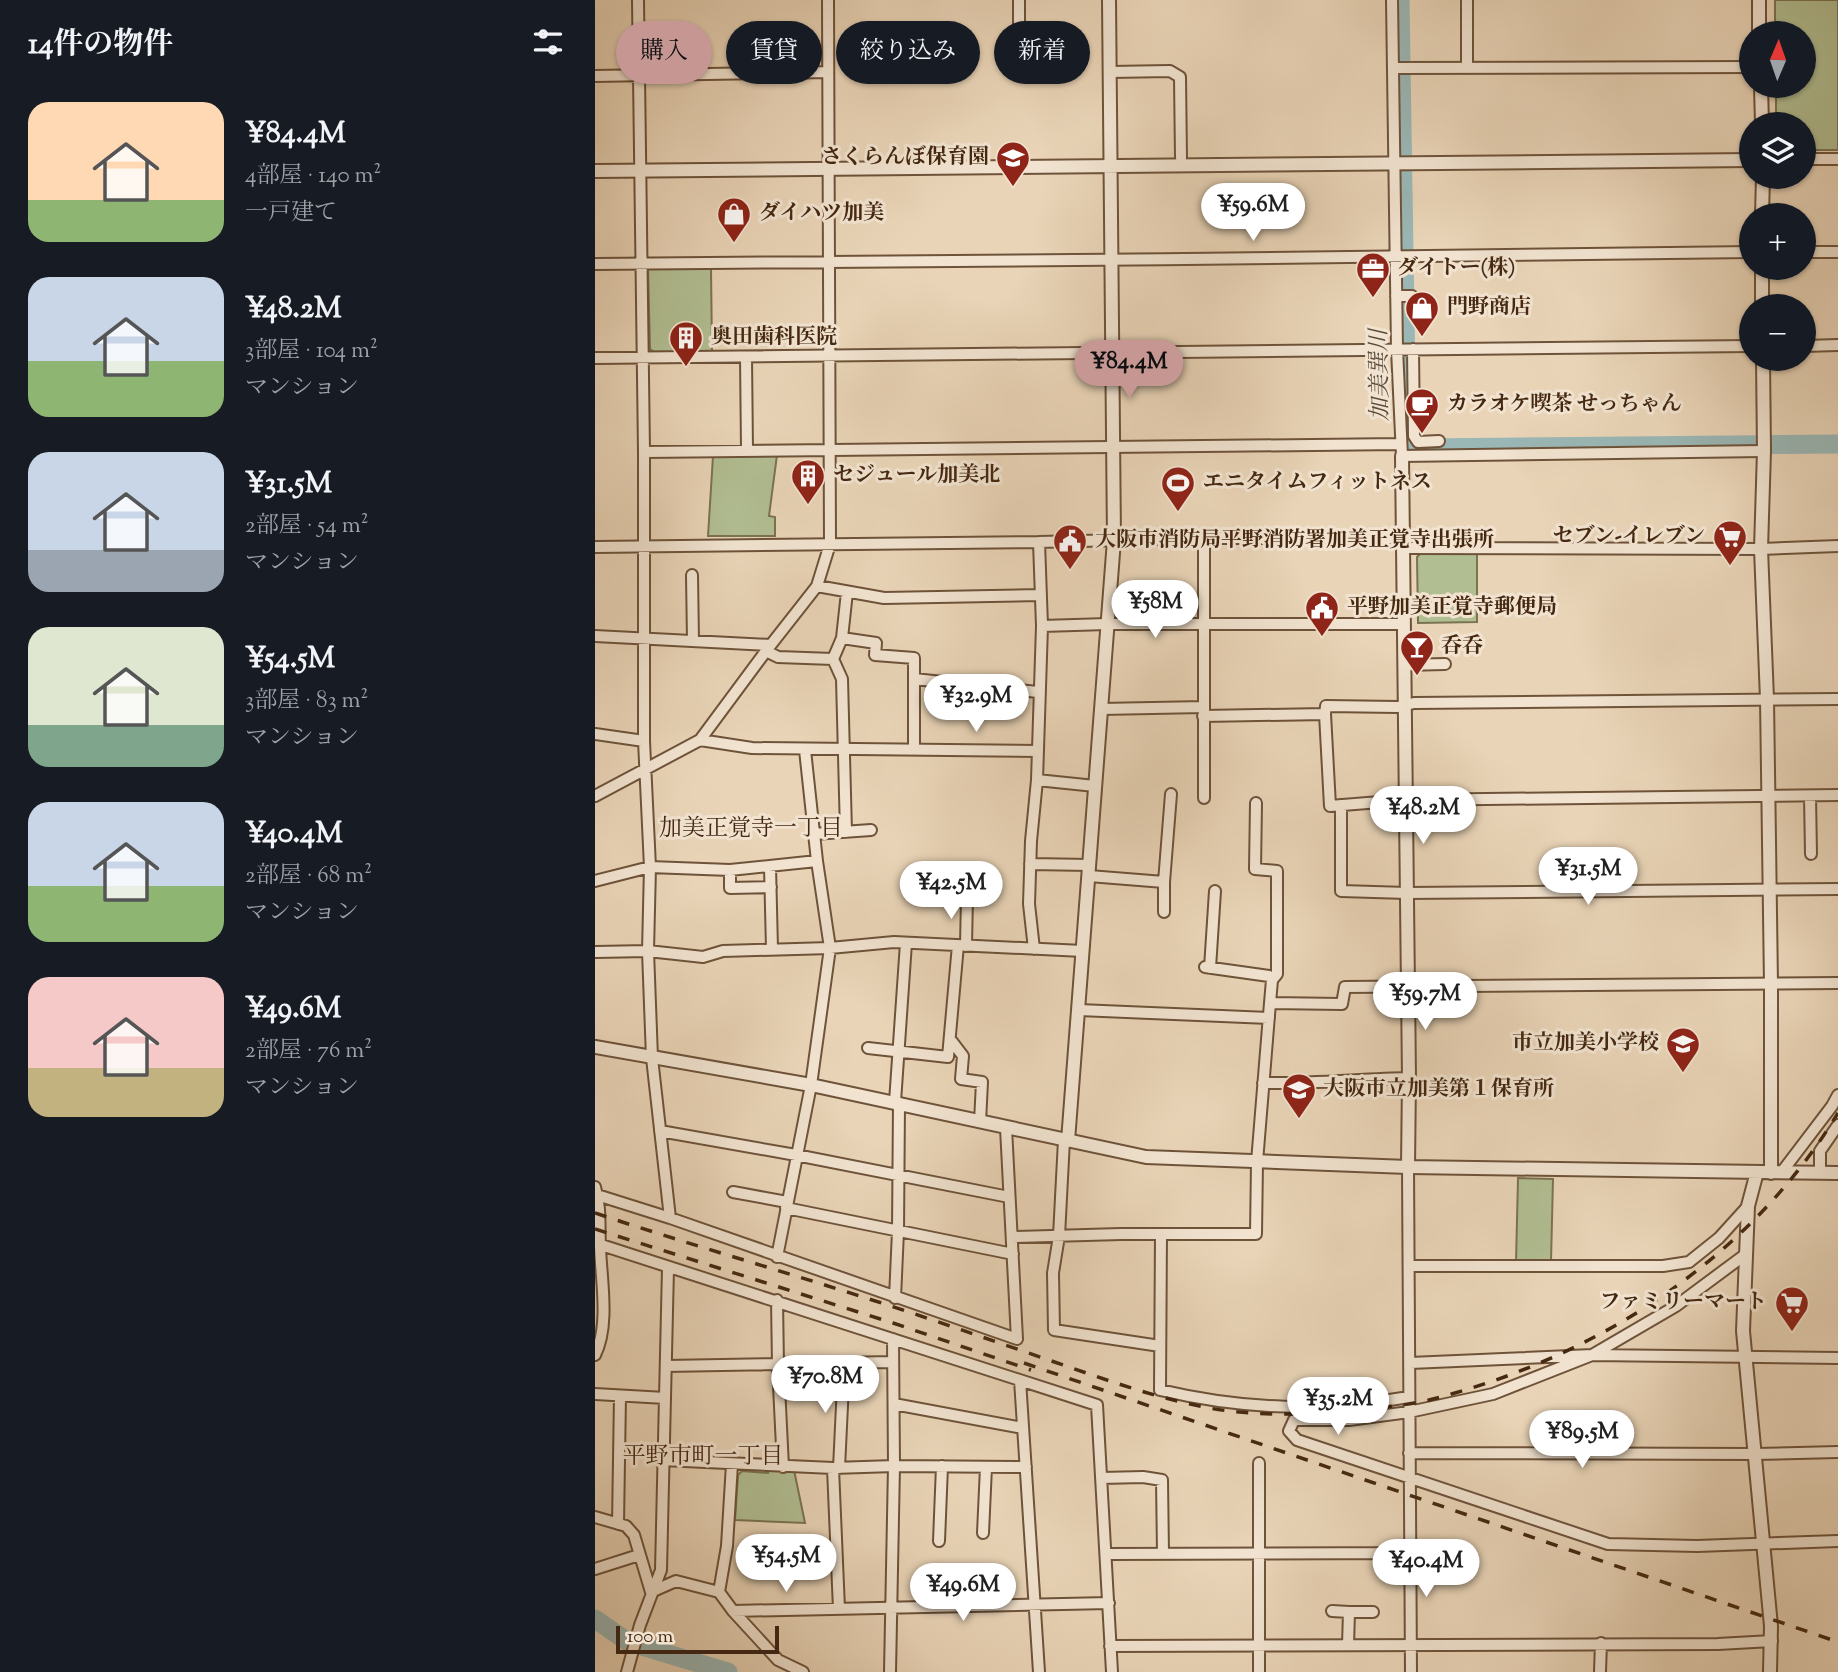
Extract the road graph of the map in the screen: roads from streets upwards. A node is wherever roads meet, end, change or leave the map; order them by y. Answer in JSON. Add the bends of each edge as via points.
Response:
{"nodes":[{"id":1,"x":638,"y":0,"type":"edge"},
{"id":2,"x":828,"y":0,"type":"edge"},
{"id":3,"x":1019,"y":0,"type":"edge"},
{"id":4,"x":1109,"y":0,"type":"edge"},
{"id":5,"x":1392,"y":0,"type":"edge"},
{"id":6,"x":1467,"y":0,"type":"edge"},
{"id":7,"x":1759,"y":0,"type":"edge"},
{"id":8,"x":638,"y":21,"type":"edge"},
{"id":9,"x":1019,"y":21,"type":"edge"},
{"id":10,"x":1759,"y":21,"type":"edge"},
{"id":11,"x":1739,"y":67,"type":"edge"},
{"id":12,"x":1394,"y":68,"type":"junction"},
{"id":13,"x":1467,"y":68,"type":"junction"},
{"id":14,"x":828,"y":72,"type":"junction"},
{"id":15,"x":1109,"y":72,"type":"junction"},
{"id":16,"x":712,"y":74,"type":"edge"},
{"id":17,"x":595,"y":76,"type":"edge"},
{"id":18,"x":616,"y":76,"type":"edge"},
{"id":19,"x":639,"y":84,"type":"edge"},
{"id":20,"x":1181,"y":158,"type":"dead end"},
{"id":21,"x":1816,"y":159,"type":"edge"},
{"id":22,"x":1838,"y":159,"type":"edge"},
{"id":23,"x":1739,"y":160,"type":"edge"},
{"id":24,"x":1400,"y":164,"type":"junction"},
{"id":25,"x":1109,"y":165,"type":"junction"},
{"id":26,"x":829,"y":169,"type":"junction"},
{"id":27,"x":595,"y":171,"type":"edge"},
{"id":28,"x":641,"y":171,"type":"junction"},
{"id":29,"x":1739,"y":252,"type":"edge"},
{"id":30,"x":1816,"y":252,"type":"edge"},
{"id":31,"x":1838,"y":252,"type":"edge"},
{"id":32,"x":1402,"y":257,"type":"junction"},
{"id":33,"x":829,"y":261,"type":"junction"},
{"id":34,"x":1111,"y":261,"type":"junction"},
{"id":35,"x":641,"y":263,"type":"junction"},
{"id":36,"x":595,"y":264,"type":"edge"},
{"id":37,"x":1838,"y":345,"type":"edge"},
{"id":38,"x":1739,"y":346,"type":"edge"},
{"id":39,"x":1816,"y":346,"type":"edge"},
{"id":40,"x":1405,"y":349,"type":"junction"},
{"id":41,"x":1112,"y":353,"type":"junction"},
{"id":42,"x":831,"y":356,"type":"junction"},
{"id":43,"x":746,"y":357,"type":"junction"},
{"id":44,"x":595,"y":358,"type":"edge"},
{"id":45,"x":642,"y":358,"type":"junction"},
{"id":46,"x":1763,"y":371,"type":"edge"},
{"id":47,"x":1406,"y":430,"type":"junction"},
{"id":48,"x":1439,"y":441,"type":"dead end"},
{"id":49,"x":1764,"y":446,"type":"junction"},
{"id":50,"x":1112,"y":447,"type":"junction"},
{"id":51,"x":747,"y":450,"type":"junction"},
{"id":52,"x":830,"y":450,"type":"junction"},
{"id":53,"x":1401,"y":450,"type":"junction"},
{"id":54,"x":644,"y":452,"type":"junction"},
{"id":55,"x":1204,"y":538,"type":"junction"},
{"id":56,"x":1114,"y":540,"type":"junction"},
{"id":57,"x":1039,"y":542,"type":"junction"},
{"id":58,"x":1404,"y":543,"type":"junction"},
{"id":59,"x":830,"y":544,"type":"junction"},
{"id":60,"x":642,"y":546,"type":"junction"},
{"id":61,"x":1838,"y":546,"type":"edge"},
{"id":62,"x":595,"y":547,"type":"edge"},
{"id":63,"x":1761,"y":549,"type":"junction"},
{"id":64,"x":692,"y":575,"type":"dead end"},
{"id":65,"x":817,"y":586,"type":"junction"},
{"id":66,"x":847,"y":593,"type":"junction"},
{"id":67,"x":1039,"y":595,"type":"junction"},
{"id":68,"x":1107,"y":624,"type":"junction"},
{"id":69,"x":1404,"y":624,"type":"junction"},
{"id":70,"x":1204,"y":625,"type":"junction"},
{"id":71,"x":1042,"y":626,"type":"junction"},
{"id":72,"x":595,"y":636,"type":"edge"},
{"id":73,"x":645,"y":638,"type":"junction"},
{"id":74,"x":842,"y":638,"type":"junction"},
{"id":75,"x":693,"y":641,"type":"junction"},
{"id":76,"x":768,"y":648,"type":"junction"},
{"id":77,"x":833,"y":659,"type":"junction"},
{"id":78,"x":1445,"y":664,"type":"dead end"},
{"id":79,"x":1404,"y":665,"type":"junction"},
{"id":80,"x":914,"y":679,"type":"junction"},
{"id":81,"x":1038,"y":692,"type":"junction"},
{"id":82,"x":1767,"y":699,"type":"junction"},
{"id":83,"x":1838,"y":699,"type":"edge"},
{"id":84,"x":1405,"y":705,"type":"junction"},
{"id":85,"x":1101,"y":709,"type":"junction"},
{"id":86,"x":1204,"y":712,"type":"junction"},
{"id":87,"x":1325,"y":714,"type":"junction"},
{"id":88,"x":595,"y":734,"type":"edge"},
{"id":89,"x":700,"y":740,"type":"junction"},
{"id":90,"x":644,"y":741,"type":"junction"},
{"id":91,"x":843,"y":748,"type":"junction"},
{"id":92,"x":914,"y":749,"type":"junction"},
{"id":93,"x":805,"y":750,"type":"junction"},
{"id":94,"x":1038,"y":751,"type":"junction"},
{"id":95,"x":646,"y":769,"type":"junction"},
{"id":96,"x":1037,"y":780,"type":"junction"},
{"id":97,"x":1095,"y":786,"type":"junction"},
{"id":98,"x":1171,"y":794,"type":"dead end"},
{"id":99,"x":1838,"y":795,"type":"edge"},
{"id":100,"x":595,"y":796,"type":"edge"},
{"id":101,"x":1768,"y":796,"type":"junction"},
{"id":102,"x":1810,"y":796,"type":"junction"},
{"id":103,"x":1204,"y":798,"type":"dead end"},
{"id":104,"x":1405,"y":800,"type":"junction"},
{"id":105,"x":1256,"y":803,"type":"dead end"},
{"id":106,"x":1341,"y":805,"type":"junction"},
{"id":107,"x":871,"y":830,"type":"dead end"},
{"id":108,"x":846,"y":832,"type":"junction"},
{"id":109,"x":814,"y":834,"type":"junction"},
{"id":110,"x":1811,"y":854,"type":"dead end"},
{"id":111,"x":817,"y":861,"type":"junction"},
{"id":112,"x":1030,"y":864,"type":"junction"},
{"id":113,"x":650,"y":867,"type":"junction"},
{"id":114,"x":770,"y":867,"type":"junction"},
{"id":115,"x":730,"y":870,"type":"junction"},
{"id":116,"x":1089,"y":871,"type":"junction"},
{"id":117,"x":595,"y":881,"type":"edge"},
{"id":118,"x":1164,"y":882,"type":"junction"},
{"id":119,"x":771,"y":887,"type":"junction"},
{"id":120,"x":1838,"y":889,"type":"edge"},
{"id":121,"x":1769,"y":890,"type":"junction"},
{"id":122,"x":1215,"y":891,"type":"dead end"},
{"id":123,"x":1407,"y":893,"type":"junction"},
{"id":124,"x":967,"y":896,"type":"dead end"},
{"id":125,"x":1164,"y":912,"type":"dead end"},
{"id":126,"x":906,"y":943,"type":"junction"},
{"id":127,"x":962,"y":946,"type":"junction"},
{"id":128,"x":830,"y":948,"type":"junction"},
{"id":129,"x":772,"y":949,"type":"junction"},
{"id":130,"x":1034,"y":949,"type":"junction"},
{"id":131,"x":648,"y":951,"type":"junction"},
{"id":132,"x":1083,"y":951,"type":"junction"},
{"id":133,"x":595,"y":952,"type":"edge"},
{"id":134,"x":1272,"y":980,"type":"junction"},
{"id":135,"x":1838,"y":983,"type":"edge"},
{"id":136,"x":1771,"y":985,"type":"junction"},
{"id":137,"x":1408,"y":987,"type":"junction"},
{"id":138,"x":1270,"y":1003,"type":"junction"},
{"id":139,"x":1079,"y":1010,"type":"junction"},
{"id":140,"x":1269,"y":1018,"type":"junction"},
{"id":141,"x":950,"y":1039,"type":"junction"},
{"id":142,"x":595,"y":1047,"type":"edge"},
{"id":143,"x":868,"y":1048,"type":"dead end"},
{"id":144,"x":899,"y":1051,"type":"junction"},
{"id":145,"x":652,"y":1058,"type":"junction"},
{"id":146,"x":1409,"y":1078,"type":"junction"},
{"id":147,"x":1263,"y":1083,"type":"junction"},
{"id":148,"x":810,"y":1085,"type":"junction"},
{"id":149,"x":1838,"y":1095,"type":"edge"},
{"id":150,"x":897,"y":1102,"type":"junction"},
{"id":151,"x":980,"y":1122,"type":"junction"},
{"id":152,"x":1838,"y":1125,"type":"edge"},
{"id":153,"x":1006,"y":1128,"type":"junction"},
{"id":154,"x":660,"y":1131,"type":"junction"},
{"id":155,"x":1066,"y":1140,"type":"junction"},
{"id":156,"x":796,"y":1155,"type":"junction"},
{"id":157,"x":1257,"y":1162,"type":"junction"},
{"id":158,"x":1408,"y":1167,"type":"junction"},
{"id":159,"x":1757,"y":1172,"type":"junction"},
{"id":160,"x":1776,"y":1173,"type":"junction"},
{"id":161,"x":1838,"y":1173,"type":"edge"},
{"id":162,"x":1820,"y":1174,"type":"junction"},
{"id":163,"x":899,"y":1175,"type":"junction"},
{"id":164,"x":596,"y":1191,"type":"edge"},
{"id":165,"x":733,"y":1192,"type":"dead end"},
{"id":166,"x":1009,"y":1197,"type":"junction"},
{"id":167,"x":786,"y":1205,"type":"junction"},
{"id":168,"x":1748,"y":1206,"type":"junction"},
{"id":169,"x":670,"y":1218,"type":"junction"},
{"id":170,"x":898,"y":1231,"type":"junction"},
{"id":171,"x":1160,"y":1234,"type":"junction"},
{"id":172,"x":1059,"y":1236,"type":"junction"},
{"id":173,"x":1012,"y":1237,"type":"junction"},
{"id":174,"x":597,"y":1244,"type":"edge"},
{"id":175,"x":1013,"y":1254,"type":"junction"},
{"id":176,"x":1746,"y":1254,"type":"junction"},
{"id":177,"x":777,"y":1257,"type":"junction"},
{"id":178,"x":1410,"y":1266,"type":"junction"},
{"id":179,"x":669,"y":1268,"type":"junction"},
{"id":180,"x":895,"y":1298,"type":"junction"},
{"id":181,"x":777,"y":1300,"type":"junction"},
{"id":182,"x":893,"y":1339,"type":"junction"},
{"id":183,"x":1160,"y":1346,"type":"junction"},
{"id":184,"x":595,"y":1355,"type":"edge"},
{"id":185,"x":1592,"y":1355,"type":"junction"},
{"id":186,"x":1745,"y":1358,"type":"junction"},
{"id":187,"x":1838,"y":1358,"type":"edge"},
{"id":188,"x":893,"y":1363,"type":"junction"},
{"id":189,"x":1409,"y":1363,"type":"junction"},
{"id":190,"x":843,"y":1364,"type":"junction"},
{"id":191,"x":666,"y":1366,"type":"junction"},
{"id":192,"x":778,"y":1366,"type":"junction"},
{"id":193,"x":1020,"y":1380,"type":"junction"},
{"id":194,"x":595,"y":1394,"type":"edge"},
{"id":195,"x":620,"y":1396,"type":"junction"},
{"id":196,"x":1409,"y":1396,"type":"junction"},
{"id":197,"x":665,"y":1398,"type":"junction"},
{"id":198,"x":894,"y":1404,"type":"junction"},
{"id":199,"x":1409,"y":1412,"type":"junction"},
{"id":200,"x":1023,"y":1428,"type":"junction"},
{"id":201,"x":1838,"y":1452,"type":"edge"},
{"id":202,"x":1409,"y":1453,"type":"junction"},
{"id":203,"x":1755,"y":1454,"type":"junction"},
{"id":204,"x":663,"y":1460,"type":"junction"},
{"id":205,"x":1259,"y":1463,"type":"dead end"},
{"id":206,"x":732,"y":1464,"type":"junction"},
{"id":207,"x":894,"y":1466,"type":"junction"},
{"id":208,"x":942,"y":1466,"type":"junction"},
{"id":209,"x":986,"y":1466,"type":"junction"},
{"id":210,"x":783,"y":1467,"type":"junction"},
{"id":211,"x":1026,"y":1467,"type":"junction"},
{"id":212,"x":836,"y":1468,"type":"junction"},
{"id":213,"x":1102,"y":1478,"type":"junction"},
{"id":214,"x":1409,"y":1478,"type":"junction"},
{"id":215,"x":595,"y":1517,"type":"edge"},
{"id":216,"x":618,"y":1524,"type":"junction"},
{"id":217,"x":983,"y":1533,"type":"dead end"},
{"id":218,"x":939,"y":1541,"type":"dead end"},
{"id":219,"x":1838,"y":1541,"type":"edge"},
{"id":220,"x":1764,"y":1542,"type":"junction"},
{"id":221,"x":1163,"y":1553,"type":"junction"},
{"id":222,"x":1259,"y":1553,"type":"junction"},
{"id":223,"x":1409,"y":1553,"type":"junction"},
{"id":224,"x":1107,"y":1554,"type":"junction"},
{"id":225,"x":639,"y":1555,"type":"junction"},
{"id":226,"x":595,"y":1569,"type":"edge"},
{"id":227,"x":651,"y":1592,"type":"junction"},
{"id":228,"x":719,"y":1592,"type":"junction"},
{"id":229,"x":1109,"y":1603,"type":"junction"},
{"id":230,"x":1033,"y":1606,"type":"junction"},
{"id":231,"x":893,"y":1608,"type":"junction"},
{"id":232,"x":839,"y":1609,"type":"junction"},
{"id":233,"x":733,"y":1611,"type":"junction"},
{"id":234,"x":1332,"y":1611,"type":"dead end"},
{"id":235,"x":1349,"y":1612,"type":"junction"},
{"id":236,"x":1373,"y":1612,"type":"dead end"},
{"id":237,"x":1772,"y":1641,"type":"junction"},
{"id":238,"x":1601,"y":1643,"type":"junction"},
{"id":239,"x":1259,"y":1645,"type":"junction"},
{"id":240,"x":1348,"y":1645,"type":"junction"},
{"id":241,"x":1411,"y":1645,"type":"junction"},
{"id":242,"x":1110,"y":1646,"type":"junction"},
{"id":243,"x":627,"y":1672,"type":"edge"},
{"id":244,"x":803,"y":1672,"type":"edge"},
{"id":245,"x":890,"y":1672,"type":"edge"},
{"id":246,"x":1038,"y":1672,"type":"edge"},
{"id":247,"x":1112,"y":1672,"type":"edge"},
{"id":248,"x":1259,"y":1672,"type":"edge"},
{"id":249,"x":1411,"y":1672,"type":"edge"},
{"id":250,"x":1600,"y":1672,"type":"edge"},
{"id":251,"x":1770,"y":1672,"type":"edge"}],
"edges":[{"from":1,"to":8,"type":"street"},
{"from":2,"to":14,"type":"street"},
{"from":3,"to":9,"type":"street"},
{"from":4,"to":15,"type":"street"},
{"from":5,"to":12,"type":"street"},
{"from":6,"to":13,"type":"street"},
{"from":7,"to":10,"type":"street"},
{"from":11,"to":13,"type":"street"},
{"from":12,"to":13,"type":"street"},
{"from":12,"to":24,"type":"street"},
{"from":14,"to":16,"type":"street"},
{"from":14,"to":26,"type":"street"},
{"from":15,"to":20,"type":"street","via":[[1170,71],[1179,78]]},
{"from":15,"to":25,"type":"street"},
{"from":17,"to":18,"type":"street"},
{"from":19,"to":28,"type":"street"},
{"from":21,"to":22,"type":"street"},
{"from":23,"to":24,"type":"street"},
{"from":24,"to":25,"type":"street"},
{"from":24,"to":32,"type":"street"},
{"from":25,"to":26,"type":"street"},
{"from":25,"to":34,"type":"street"},
{"from":26,"to":28,"type":"street"},
{"from":26,"to":33,"type":"street"},
{"from":27,"to":28,"type":"street"},
{"from":28,"to":35,"type":"street"},
{"from":29,"to":32,"type":"street"},
{"from":30,"to":31,"type":"street"},
{"from":32,"to":34,"type":"street"},
{"from":32,"to":40,"type":"street"},
{"from":33,"to":34,"type":"street"},
{"from":33,"to":35,"type":"street"},
{"from":33,"to":42,"type":"street"},
{"from":34,"to":41,"type":"street"},
{"from":35,"to":36,"type":"street"},
{"from":35,"to":45,"type":"street"},
{"from":37,"to":39,"type":"street"},
{"from":38,"to":40,"type":"street"},
{"from":40,"to":41,"type":"street"},
{"from":40,"to":47,"type":"street"},
{"from":41,"to":42,"type":"street"},
{"from":41,"to":50,"type":"street"},
{"from":42,"to":43,"type":"street"},
{"from":42,"to":52,"type":"street"},
{"from":43,"to":45,"type":"street"},
{"from":43,"to":51,"type":"street"},
{"from":44,"to":45,"type":"street"},
{"from":45,"to":54,"type":"street"},
{"from":46,"to":49,"type":"street"},
{"from":47,"to":48,"type":"street","via":[[1418,442]]},
{"from":47,"to":53,"type":"street"},
{"from":49,"to":53,"type":"street"},
{"from":49,"to":63,"type":"street"},
{"from":50,"to":52,"type":"street"},
{"from":50,"to":53,"type":"street"},
{"from":50,"to":56,"type":"street"},
{"from":51,"to":52,"type":"street"},
{"from":51,"to":54,"type":"street"},
{"from":52,"to":59,"type":"street"},
{"from":53,"to":58,"type":"street"},
{"from":54,"to":60,"type":"street"},
{"from":55,"to":56,"type":"street"},
{"from":55,"to":58,"type":"street"},
{"from":55,"to":70,"type":"street"},
{"from":56,"to":57,"type":"street"},
{"from":56,"to":68,"type":"street"},
{"from":57,"to":59,"type":"street"},
{"from":57,"to":67,"type":"street"},
{"from":58,"to":63,"type":"street"},
{"from":58,"to":69,"type":"street"},
{"from":59,"to":60,"type":"street"},
{"from":59,"to":65,"type":"street"},
{"from":60,"to":62,"type":"street"},
{"from":60,"to":73,"type":"street"},
{"from":61,"to":63,"type":"street"},
{"from":63,"to":82,"type":"street"},
{"from":64,"to":75,"type":"street"},
{"from":65,"to":66,"type":"street"},
{"from":65,"to":76,"type":"street"},
{"from":66,"to":67,"type":"street","via":[[884,598]]},
{"from":66,"to":74,"type":"street"},
{"from":67,"to":71,"type":"street"},
{"from":68,"to":70,"type":"street"},
{"from":68,"to":71,"type":"street"},
{"from":68,"to":85,"type":"street"},
{"from":69,"to":70,"type":"street"},
{"from":69,"to":79,"type":"street"},
{"from":70,"to":86,"type":"street"},
{"from":71,"to":81,"type":"street"},
{"from":72,"to":73,"type":"street"},
{"from":73,"to":75,"type":"street"},
{"from":73,"to":90,"type":"street"},
{"from":74,"to":77,"type":"street"},
{"from":74,"to":80,"type":"street","via":[[876,643],[875,655],[914,658]]},
{"from":75,"to":76,"type":"street"},
{"from":76,"to":77,"type":"street","via":[[778,657]]},
{"from":76,"to":89,"type":"street"},
{"from":77,"to":91,"type":"street","via":[[842,679]]},
{"from":78,"to":79,"type":"street"},
{"from":79,"to":84,"type":"street"},
{"from":80,"to":81,"type":"street"},
{"from":80,"to":92,"type":"street"},
{"from":81,"to":94,"type":"street"},
{"from":82,"to":83,"type":"street"},
{"from":82,"to":84,"type":"street"},
{"from":82,"to":101,"type":"street"},
{"from":84,"to":87,"type":"street","via":[[1326,706]]},
{"from":84,"to":104,"type":"street"},
{"from":85,"to":86,"type":"street"},
{"from":85,"to":97,"type":"street"},
{"from":86,"to":87,"type":"street"},
{"from":86,"to":103,"type":"street"},
{"from":87,"to":106,"type":"street","via":[[1330,806]]},
{"from":88,"to":90,"type":"street"},
{"from":89,"to":93,"type":"street"},
{"from":89,"to":95,"type":"street"},
{"from":90,"to":95,"type":"street"},
{"from":91,"to":92,"type":"street"},
{"from":91,"to":93,"type":"street"},
{"from":91,"to":108,"type":"street"},
{"from":92,"to":94,"type":"street"},
{"from":93,"to":109,"type":"street"},
{"from":94,"to":96,"type":"street"},
{"from":95,"to":100,"type":"street"},
{"from":95,"to":113,"type":"street"},
{"from":96,"to":97,"type":"street"},
{"from":96,"to":112,"type":"street"},
{"from":97,"to":116,"type":"street"},
{"from":98,"to":118,"type":"street"},
{"from":99,"to":102,"type":"street"},
{"from":101,"to":102,"type":"street"},
{"from":101,"to":104,"type":"street"},
{"from":101,"to":121,"type":"street"},
{"from":102,"to":110,"type":"street"},
{"from":104,"to":106,"type":"street"},
{"from":104,"to":123,"type":"street"},
{"from":105,"to":134,"type":"street","via":[[1255,869],[1277,872],[1277,974]]},
{"from":106,"to":123,"type":"street","via":[[1341,891]]},
{"from":107,"to":108,"type":"street"},
{"from":108,"to":109,"type":"street"},
{"from":109,"to":111,"type":"street"},
{"from":111,"to":114,"type":"street"},
{"from":111,"to":128,"type":"street"},
{"from":112,"to":116,"type":"street"},
{"from":112,"to":130,"type":"street"},
{"from":113,"to":115,"type":"street"},
{"from":113,"to":117,"type":"street"},
{"from":113,"to":131,"type":"street"},
{"from":114,"to":115,"type":"street"},
{"from":114,"to":119,"type":"street"},
{"from":115,"to":119,"type":"street","via":[[730,888]]},
{"from":116,"to":118,"type":"street"},
{"from":116,"to":132,"type":"street"},
{"from":118,"to":125,"type":"street"},
{"from":119,"to":129,"type":"street"},
{"from":120,"to":121,"type":"street"},
{"from":121,"to":123,"type":"street"},
{"from":121,"to":136,"type":"street"},
{"from":122,"to":134,"type":"street","via":[[1208,967]]},
{"from":123,"to":137,"type":"street"},
{"from":124,"to":127,"type":"street"},
{"from":126,"to":127,"type":"street"},
{"from":126,"to":128,"type":"street"},
{"from":126,"to":144,"type":"street"},
{"from":127,"to":130,"type":"street"},
{"from":127,"to":141,"type":"street"},
{"from":128,"to":129,"type":"street"},
{"from":128,"to":148,"type":"street"},
{"from":129,"to":131,"type":"street","via":[[723,951],[703,957]]},
{"from":130,"to":132,"type":"street"},
{"from":131,"to":133,"type":"street"},
{"from":131,"to":145,"type":"street"},
{"from":132,"to":139,"type":"street"},
{"from":134,"to":138,"type":"street"},
{"from":135,"to":136,"type":"street"},
{"from":136,"to":137,"type":"street"},
{"from":136,"to":160,"type":"street"},
{"from":137,"to":138,"type":"street","via":[[1345,987],[1342,1004]]},
{"from":137,"to":146,"type":"street"},
{"from":138,"to":140,"type":"street"},
{"from":139,"to":140,"type":"street"},
{"from":139,"to":155,"type":"street"},
{"from":140,"to":147,"type":"street"},
{"from":141,"to":144,"type":"street","via":[[948,1057]]},
{"from":141,"to":151,"type":"street","via":[[963,1056],[961,1079],[982,1082]]},
{"from":142,"to":145,"type":"street"},
{"from":143,"to":144,"type":"street"},
{"from":144,"to":150,"type":"street"},
{"from":145,"to":148,"type":"street"},
{"from":145,"to":154,"type":"street"},
{"from":146,"to":147,"type":"street"},
{"from":146,"to":158,"type":"street"},
{"from":147,"to":157,"type":"street"},
{"from":148,"to":150,"type":"street"},
{"from":148,"to":156,"type":"street"},
{"from":149,"to":160,"type":"street"},
{"from":150,"to":151,"type":"street"},
{"from":150,"to":163,"type":"street"},
{"from":151,"to":153,"type":"street"},
{"from":152,"to":162,"type":"street","via":[[1820,1151]]},
{"from":153,"to":155,"type":"street"},
{"from":153,"to":166,"type":"street"},
{"from":154,"to":156,"type":"street"},
{"from":154,"to":169,"type":"street"},
{"from":155,"to":157,"type":"street","via":[[1146,1157]]},
{"from":155,"to":172,"type":"street"},
{"from":156,"to":163,"type":"street"},
{"from":156,"to":167,"type":"street"},
{"from":157,"to":158,"type":"street"},
{"from":157,"to":171,"type":"street","via":[[1256,1234]]},
{"from":158,"to":159,"type":"street"},
{"from":158,"to":178,"type":"street"},
{"from":159,"to":160,"type":"street"},
{"from":159,"to":168,"type":"street"},
{"from":160,"to":162,"type":"street"},
{"from":161,"to":162,"type":"street"},
{"from":163,"to":166,"type":"street"},
{"from":163,"to":170,"type":"street"},
{"from":164,"to":169,"type":"street"},
{"from":164,"to":174,"type":"street","via":[[600,1215]]},
{"from":165,"to":167,"type":"street"},
{"from":166,"to":173,"type":"street"},
{"from":167,"to":170,"type":"street"},
{"from":167,"to":177,"type":"street"},
{"from":168,"to":176,"type":"street"},
{"from":168,"to":178,"type":"street","via":[[1689,1262],[1663,1266]]},
{"from":169,"to":177,"type":"street"},
{"from":170,"to":175,"type":"street"},
{"from":170,"to":180,"type":"street"},
{"from":171,"to":172,"type":"street"},
{"from":171,"to":183,"type":"street"},
{"from":172,"to":173,"type":"street"},
{"from":172,"to":183,"type":"street","via":[[1053,1273],[1054,1330]]},
{"from":173,"to":175,"type":"street"},
{"from":174,"to":179,"type":"street"},
{"from":174,"to":184,"type":"street","via":[[603,1291],[601,1339]]},
{"from":175,"to":180,"type":"street","via":[[1017,1339]]},
{"from":176,"to":185,"type":"street","via":[[1676,1306]]},
{"from":176,"to":186,"type":"street"},
{"from":177,"to":180,"type":"street"},
{"from":178,"to":189,"type":"street"},
{"from":179,"to":181,"type":"street"},
{"from":179,"to":191,"type":"street"},
{"from":181,"to":182,"type":"street"},
{"from":181,"to":192,"type":"street"},
{"from":182,"to":188,"type":"street"},
{"from":182,"to":193,"type":"street"},
{"from":183,"to":196,"type":"street","via":[[1160,1390],[1209,1402],[1310,1408]]},
{"from":185,"to":186,"type":"street"},
{"from":185,"to":189,"type":"street"},
{"from":185,"to":199,"type":"street","via":[[1493,1394]]},
{"from":186,"to":187,"type":"street"},
{"from":186,"to":203,"type":"street"},
{"from":188,"to":190,"type":"street"},
{"from":188,"to":198,"type":"street"},
{"from":189,"to":196,"type":"street"},
{"from":190,"to":192,"type":"street"},
{"from":190,"to":212,"type":"street"},
{"from":191,"to":192,"type":"street"},
{"from":191,"to":197,"type":"street"},
{"from":192,"to":210,"type":"street"},
{"from":193,"to":200,"type":"street"},
{"from":193,"to":213,"type":"street","via":[[1097,1405]]},
{"from":194,"to":195,"type":"street"},
{"from":195,"to":197,"type":"street"},
{"from":195,"to":216,"type":"street"},
{"from":196,"to":199,"type":"street"},
{"from":197,"to":204,"type":"street"},
{"from":198,"to":200,"type":"street"},
{"from":198,"to":207,"type":"street"},
{"from":199,"to":202,"type":"street"},
{"from":199,"to":214,"type":"street","via":[[1349,1420],[1294,1420],[1289,1431],[1297,1440]]},
{"from":200,"to":211,"type":"street"},
{"from":201,"to":203,"type":"street"},
{"from":202,"to":203,"type":"street"},
{"from":202,"to":214,"type":"street"},
{"from":203,"to":220,"type":"street"},
{"from":204,"to":206,"type":"street"},
{"from":204,"to":227,"type":"street","via":[[661,1570]]},
{"from":205,"to":222,"type":"street"},
{"from":206,"to":210,"type":"street"},
{"from":206,"to":228,"type":"street"},
{"from":207,"to":208,"type":"street"},
{"from":207,"to":212,"type":"street"},
{"from":207,"to":231,"type":"street"},
{"from":208,"to":209,"type":"street"},
{"from":208,"to":218,"type":"street"},
{"from":209,"to":211,"type":"street"},
{"from":209,"to":217,"type":"street"},
{"from":210,"to":212,"type":"street"},
{"from":211,"to":230,"type":"street"},
{"from":212,"to":232,"type":"street"},
{"from":213,"to":221,"type":"street","via":[[1162,1480]]},
{"from":213,"to":224,"type":"street"},
{"from":214,"to":220,"type":"street","via":[[1608,1544]]},
{"from":214,"to":223,"type":"street"},
{"from":215,"to":216,"type":"street"},
{"from":216,"to":225,"type":"street","via":[[634,1535]]},
{"from":219,"to":220,"type":"street"},
{"from":220,"to":237,"type":"street"},
{"from":221,"to":222,"type":"street"},
{"from":221,"to":224,"type":"street"},
{"from":222,"to":223,"type":"street"},
{"from":222,"to":239,"type":"street"},
{"from":223,"to":241,"type":"street"},
{"from":224,"to":229,"type":"street"},
{"from":225,"to":226,"type":"street"},
{"from":225,"to":227,"type":"street"},
{"from":227,"to":228,"type":"street","via":[[676,1581]]},
{"from":227,"to":243,"type":"street"},
{"from":228,"to":233,"type":"street"},
{"from":229,"to":230,"type":"street"},
{"from":229,"to":242,"type":"street"},
{"from":230,"to":231,"type":"street"},
{"from":230,"to":246,"type":"street"},
{"from":231,"to":232,"type":"street"},
{"from":231,"to":245,"type":"street"},
{"from":232,"to":233,"type":"street"},
{"from":233,"to":244,"type":"street","via":[[778,1660]]},
{"from":234,"to":235,"type":"street"},
{"from":235,"to":236,"type":"street"},
{"from":235,"to":240,"type":"street"},
{"from":237,"to":238,"type":"street"},
{"from":237,"to":251,"type":"street"},
{"from":238,"to":241,"type":"street"},
{"from":238,"to":250,"type":"street"},
{"from":239,"to":240,"type":"street"},
{"from":239,"to":242,"type":"street"},
{"from":239,"to":248,"type":"street"},
{"from":240,"to":241,"type":"street"},
{"from":241,"to":249,"type":"street"},
{"from":242,"to":247,"type":"street"}]}
